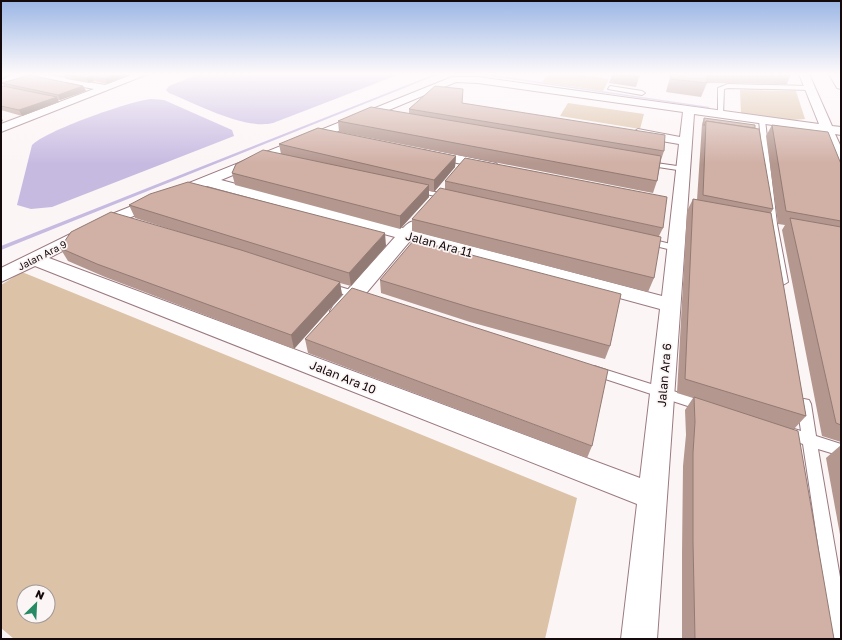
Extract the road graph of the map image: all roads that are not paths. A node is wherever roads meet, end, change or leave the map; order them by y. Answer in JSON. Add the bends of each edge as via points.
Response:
{"nodes":[{"id":1,"x":63,"y":104,"type":"edge"},
{"id":2,"x":394,"y":104,"type":"edge"},
{"id":3,"x":671,"y":104,"type":"edge"},
{"id":4,"x":720,"y":104,"type":"edge"},
{"id":5,"x":817,"y":104,"type":"edge"},
{"id":6,"x":689,"y":110,"type":"junction"},
{"id":7,"x":368,"y":114,"type":"junction"},
{"id":8,"x":720,"y":114,"type":"junction"},
{"id":9,"x":1,"y":115,"type":"edge"},
{"id":10,"x":383,"y":117,"type":"edge"},
{"id":11,"x":19,"y":120,"type":"junction"},
{"id":12,"x":762,"y":120,"type":"junction"},
{"id":13,"x":1,"y":128,"type":"edge"},
{"id":14,"x":827,"y":129,"type":"junction"},
{"id":15,"x":625,"y":131,"type":"edge"},
{"id":16,"x":841,"y":131,"type":"edge"},
{"id":17,"x":325,"y":132,"type":"junction"},
{"id":18,"x":348,"y":137,"type":"edge"},
{"id":19,"x":686,"y":142,"type":"junction"},
{"id":20,"x":416,"y":151,"type":"edge"},
{"id":21,"x":268,"y":156,"type":"junction"},
{"id":22,"x":283,"y":159,"type":"edge"},
{"id":23,"x":638,"y":161,"type":"edge"},
{"id":24,"x":469,"y":162,"type":"junction"},
{"id":25,"x":841,"y":163,"type":"edge"},
{"id":26,"x":508,"y":170,"type":"edge"},
{"id":27,"x":684,"y":170,"type":"junction"},
{"id":28,"x":207,"y":181,"type":"junction"},
{"id":29,"x":403,"y":186,"type":"edge"},
{"id":30,"x":448,"y":197,"type":"junction"},
{"id":31,"x":405,"y":235,"type":"junction"},
{"id":32,"x":638,"y":239,"type":"edge"},
{"id":33,"x":676,"y":248,"type":"junction"},
{"id":34,"x":34,"y":259,"type":"junction"},
{"id":35,"x":1,"y":276,"type":"edge"},
{"id":36,"x":317,"y":283,"type":"edge"},
{"id":37,"x":785,"y":294,"type":"edge"},
{"id":38,"x":362,"y":297,"type":"junction"},
{"id":39,"x":671,"y":305,"type":"junction"},
{"id":40,"x":329,"y":324,"type":"edge"},
{"id":41,"x":580,"y":367,"type":"edge"},
{"id":42,"x":662,"y":393,"type":"junction"},
{"id":43,"x":802,"y":394,"type":"edge"},
{"id":44,"x":714,"y":410,"type":"edge"},
{"id":45,"x":773,"y":428,"type":"edge"},
{"id":46,"x":810,"y":440,"type":"junction"},
{"id":47,"x":841,"y":450,"type":"edge"},
{"id":48,"x":652,"y":496,"type":"junction"},
{"id":49,"x":841,"y":638,"type":"edge"},
{"id":50,"x":639,"y":639,"type":"edge"}],
"edges":[{"from":1,"to":11,"type":"street"},
{"from":2,"to":7,"type":"street","name":"Jalan Ara 9"},
{"from":3,"to":6,"type":"street","name":"Jalan Ara 9"},
{"from":4,"to":8,"type":"lane"},
{"from":5,"to":14,"type":"street"},
{"from":6,"to":8,"type":"street","name":"Jalan Ara 9"},
{"from":6,"to":19,"type":"street","name":"Jalan Ara 6"},
{"from":7,"to":10,"type":"lane"},
{"from":7,"to":17,"type":"street","name":"Jalan Ara 9"},
{"from":8,"to":12,"type":"street","name":"Jalan Ara 9"},
{"from":9,"to":11,"type":"street"},
{"from":11,"to":13,"type":"street"},
{"from":12,"to":14,"type":"street","name":"Jalan Ara 9"},
{"from":12,"to":37,"type":"lane","via":[[773,224]]},
{"from":14,"to":16,"type":"street","name":"Jalan Ara 9"},
{"from":14,"to":25,"type":"street"},
{"from":15,"to":19,"type":"street"},
{"from":17,"to":18,"type":"street"},
{"from":17,"to":21,"type":"street","name":"Jalan Ara 9"},
{"from":19,"to":27,"type":"street","name":"Jalan Ara 6"},
{"from":20,"to":24,"type":"street"},
{"from":21,"to":22,"type":"lane"},
{"from":21,"to":28,"type":"street","name":"Jalan Ara 9"},
{"from":23,"to":27,"type":"lane"},
{"from":24,"to":26,"type":"street"},
{"from":24,"to":30,"type":"street"},
{"from":27,"to":33,"type":"street","name":"Jalan Ara 6","via":[[678,205]]},
{"from":28,"to":31,"type":"street","name":"Jalan Ara 11"},
{"from":28,"to":34,"type":"street","name":"Jalan Ara 9"},
{"from":29,"to":30,"type":"lane"},
{"from":30,"to":31,"type":"street"},
{"from":31,"to":38,"type":"street"},
{"from":31,"to":39,"type":"street","name":"Jalan Ara 11"},
{"from":32,"to":33,"type":"lane"},
{"from":33,"to":39,"type":"street","name":"Jalan Ara 6"},
{"from":34,"to":35,"type":"street","name":"Jalan Ara 9"},
{"from":34,"to":48,"type":"street","name":"Jalan Ara 10","via":[[303,354]]},
{"from":36,"to":38,"type":"lane"},
{"from":38,"to":40,"type":"street"},
{"from":39,"to":42,"type":"street","name":"Jalan Ara 6"},
{"from":41,"to":42,"type":"lane"},
{"from":42,"to":44,"type":"lane"},
{"from":42,"to":48,"type":"street","name":"Jalan Ara 6"},
{"from":43,"to":46,"type":"lane"},
{"from":45,"to":46,"type":"lane"},
{"from":46,"to":47,"type":"lane"},
{"from":46,"to":49,"type":"lane"},
{"from":48,"to":50,"type":"street","name":"Jalan Ara 6"}]}
